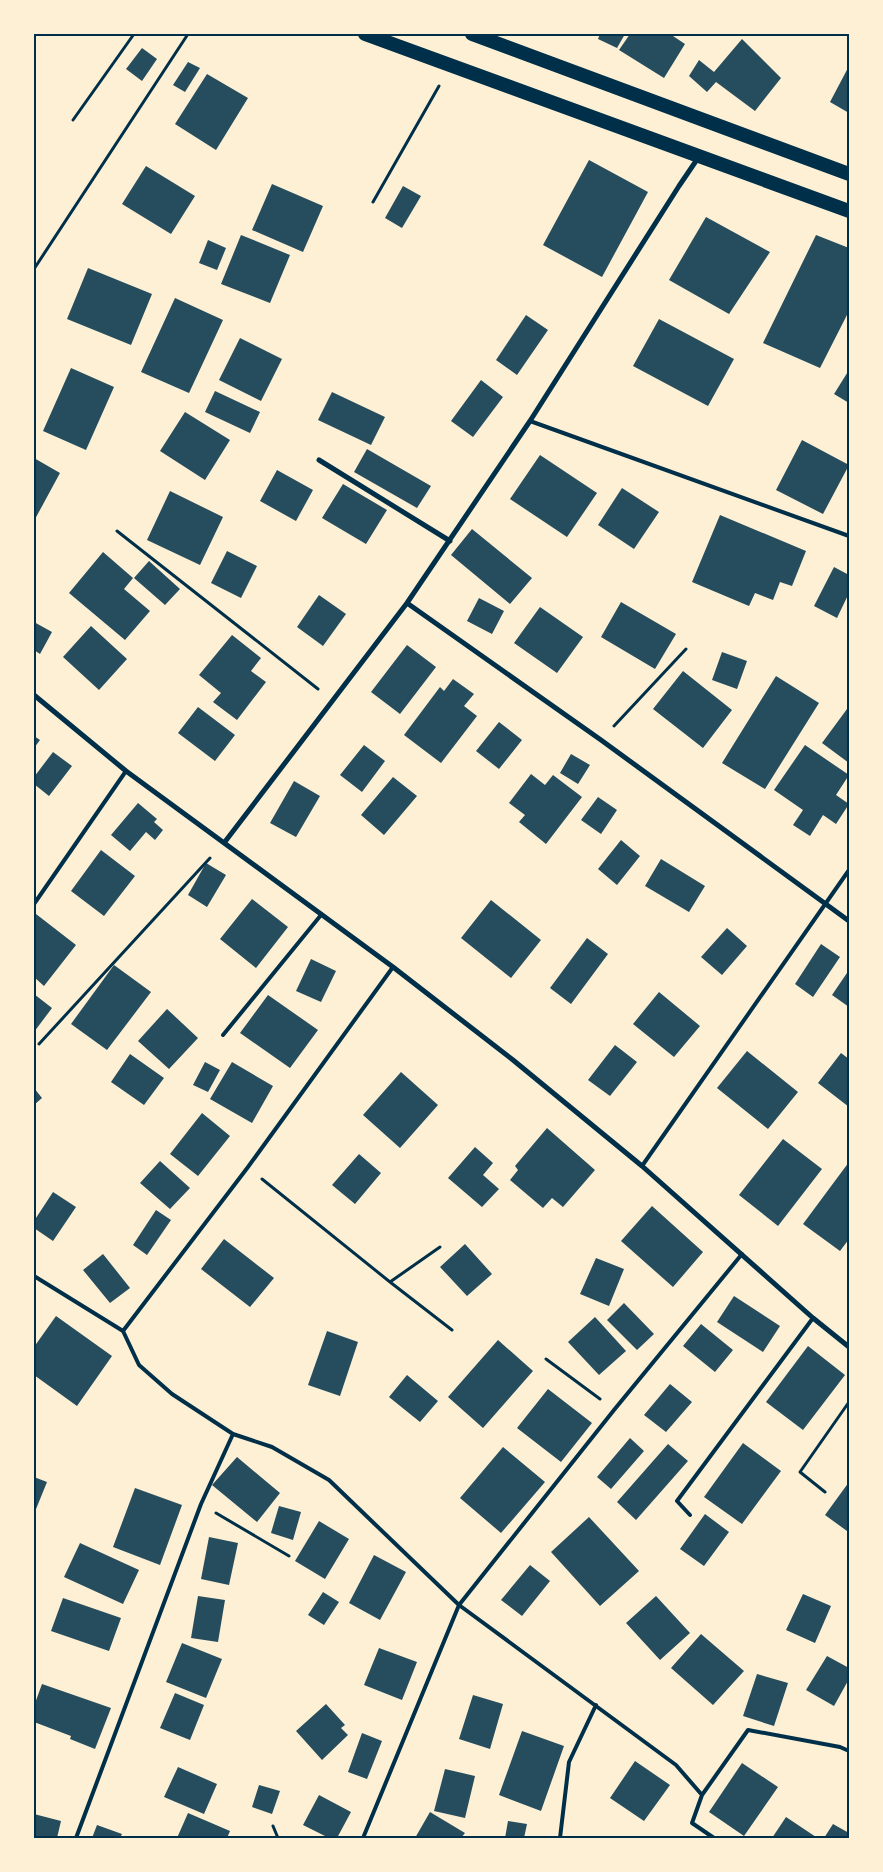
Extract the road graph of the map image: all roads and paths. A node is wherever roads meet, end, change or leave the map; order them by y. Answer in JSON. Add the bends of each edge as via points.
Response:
{"nodes":[{"id":1,"x":134,"y":34,"type":"edge"},
{"id":2,"x":188,"y":34,"type":"edge"},
{"id":3,"x":365,"y":34,"type":"edge"},
{"id":4,"x":472,"y":34,"type":"edge"},
{"id":5,"x":451,"y":66,"type":"junction"},
{"id":6,"x":72,"y":120,"type":"dead end"},
{"id":7,"x":700,"y":156,"type":"junction"},
{"id":8,"x":849,"y":174,"type":"edge"},
{"id":9,"x":373,"y":202,"type":"dead end"},
{"id":10,"x":849,"y":211,"type":"edge"},
{"id":11,"x":34,"y":269,"type":"edge"},
{"id":12,"x":530,"y":421,"type":"junction"},
{"id":13,"x":319,"y":460,"type":"dead end"},
{"id":14,"x":117,"y":531,"type":"dead end"},
{"id":15,"x":849,"y":536,"type":"edge"},
{"id":16,"x":450,"y":541,"type":"junction"},
{"id":17,"x":407,"y":603,"type":"junction"},
{"id":18,"x":686,"y":650,"type":"dead end"},
{"id":19,"x":34,"y":696,"type":"edge"},
{"id":20,"x":333,"y":700,"type":"junction"},
{"id":21,"x":601,"y":740,"type":"junction"},
{"id":22,"x":126,"y":771,"type":"junction"},
{"id":23,"x":224,"y":843,"type":"junction"},
{"id":24,"x":849,"y":870,"type":"edge"},
{"id":25,"x":34,"y":904,"type":"edge"},
{"id":26,"x":826,"y":905,"type":"junction"},
{"id":27,"x":321,"y":915,"type":"junction"},
{"id":28,"x":849,"y":921,"type":"edge"},
{"id":29,"x":393,"y":967,"type":"junction"},
{"id":30,"x":223,"y":1035,"type":"dead end"},
{"id":31,"x":39,"y":1044,"type":"dead end"},
{"id":32,"x":642,"y":1166,"type":"junction"},
{"id":33,"x":248,"y":1167,"type":"junction"},
{"id":34,"x":440,"y":1247,"type":"dead end"},
{"id":35,"x":742,"y":1254,"type":"junction"},
{"id":36,"x":34,"y":1276,"type":"edge"},
{"id":37,"x":390,"y":1282,"type":"junction"},
{"id":38,"x":813,"y":1318,"type":"junction"},
{"id":39,"x":452,"y":1330,"type":"dead end"},
{"id":40,"x":123,"y":1331,"type":"junction"},
{"id":41,"x":849,"y":1347,"type":"edge"},
{"id":42,"x":546,"y":1360,"type":"dead end"},
{"id":43,"x":849,"y":1402,"type":"edge"},
{"id":44,"x":614,"y":1410,"type":"junction"},
{"id":45,"x":233,"y":1434,"type":"junction"},
{"id":46,"x":824,"y":1492,"type":"dead end"},
{"id":47,"x":201,"y":1504,"type":"junction"},
{"id":48,"x":690,"y":1514,"type":"dead end"},
{"id":49,"x":289,"y":1556,"type":"dead end"},
{"id":50,"x":459,"y":1605,"type":"junction"},
{"id":51,"x":596,"y":1705,"type":"junction"},
{"id":52,"x":849,"y":1751,"type":"edge"},
{"id":53,"x":702,"y":1795,"type":"junction"},
{"id":54,"x":274,"y":1826,"type":"dead end"},
{"id":55,"x":76,"y":1838,"type":"edge"},
{"id":56,"x":278,"y":1838,"type":"edge"},
{"id":57,"x":363,"y":1838,"type":"edge"},
{"id":58,"x":560,"y":1838,"type":"edge"},
{"id":59,"x":714,"y":1838,"type":"edge"}],
"edges":[{"from":1,"to":6,"type":"path"},
{"from":2,"to":11,"type":"path"},
{"from":3,"to":5,"type":"highway"},
{"from":4,"to":8,"type":"highway"},
{"from":5,"to":7,"type":"highway"},
{"from":5,"to":9,"type":"path"},
{"from":7,"to":10,"type":"highway"},
{"from":7,"to":12,"type":"street"},
{"from":12,"to":15,"type":"lane"},
{"from":12,"to":16,"type":"street"},
{"from":13,"to":16,"type":"street"},
{"from":14,"to":20,"type":"path"},
{"from":16,"to":17,"type":"street"},
{"from":17,"to":20,"type":"street"},
{"from":17,"to":21,"type":"street"},
{"from":18,"to":21,"type":"path"},
{"from":19,"to":22,"type":"street"},
{"from":20,"to":23,"type":"street"},
{"from":21,"to":26,"type":"street"},
{"from":22,"to":23,"type":"street"},
{"from":22,"to":25,"type":"lane"},
{"from":23,"to":27,"type":"street"},
{"from":23,"to":31,"type":"path"},
{"from":24,"to":26,"type":"lane"},
{"from":26,"to":28,"type":"street"},
{"from":26,"to":32,"type":"lane"},
{"from":27,"to":29,"type":"street"},
{"from":27,"to":30,"type":"lane"},
{"from":29,"to":32,"type":"street","via":[[514,1060]]},
{"from":29,"to":33,"type":"lane"},
{"from":32,"to":35,"type":"street"},
{"from":33,"to":37,"type":"path"},
{"from":33,"to":40,"type":"lane"},
{"from":34,"to":37,"type":"path"},
{"from":35,"to":38,"type":"street"},
{"from":35,"to":44,"type":"lane"},
{"from":36,"to":40,"type":"lane"},
{"from":37,"to":39,"type":"path"},
{"from":38,"to":41,"type":"street"},
{"from":38,"to":48,"type":"lane","via":[[677,1501]]},
{"from":40,"to":45,"type":"lane","via":[[139,1365],[172,1394]]},
{"from":42,"to":44,"type":"path"},
{"from":43,"to":46,"type":"path","via":[[800,1472]]},
{"from":44,"to":50,"type":"lane"},
{"from":45,"to":47,"type":"lane"},
{"from":45,"to":50,"type":"lane","via":[[272,1447],[329,1480]]},
{"from":47,"to":49,"type":"path"},
{"from":47,"to":55,"type":"lane"},
{"from":50,"to":51,"type":"lane"},
{"from":50,"to":57,"type":"lane"},
{"from":51,"to":53,"type":"lane","via":[[676,1765]]},
{"from":51,"to":58,"type":"lane","via":[[569,1762]]},
{"from":52,"to":53,"type":"lane","via":[[748,1730]]},
{"from":53,"to":59,"type":"lane","via":[[692,1823]]},
{"from":54,"to":56,"type":"path"}]}
